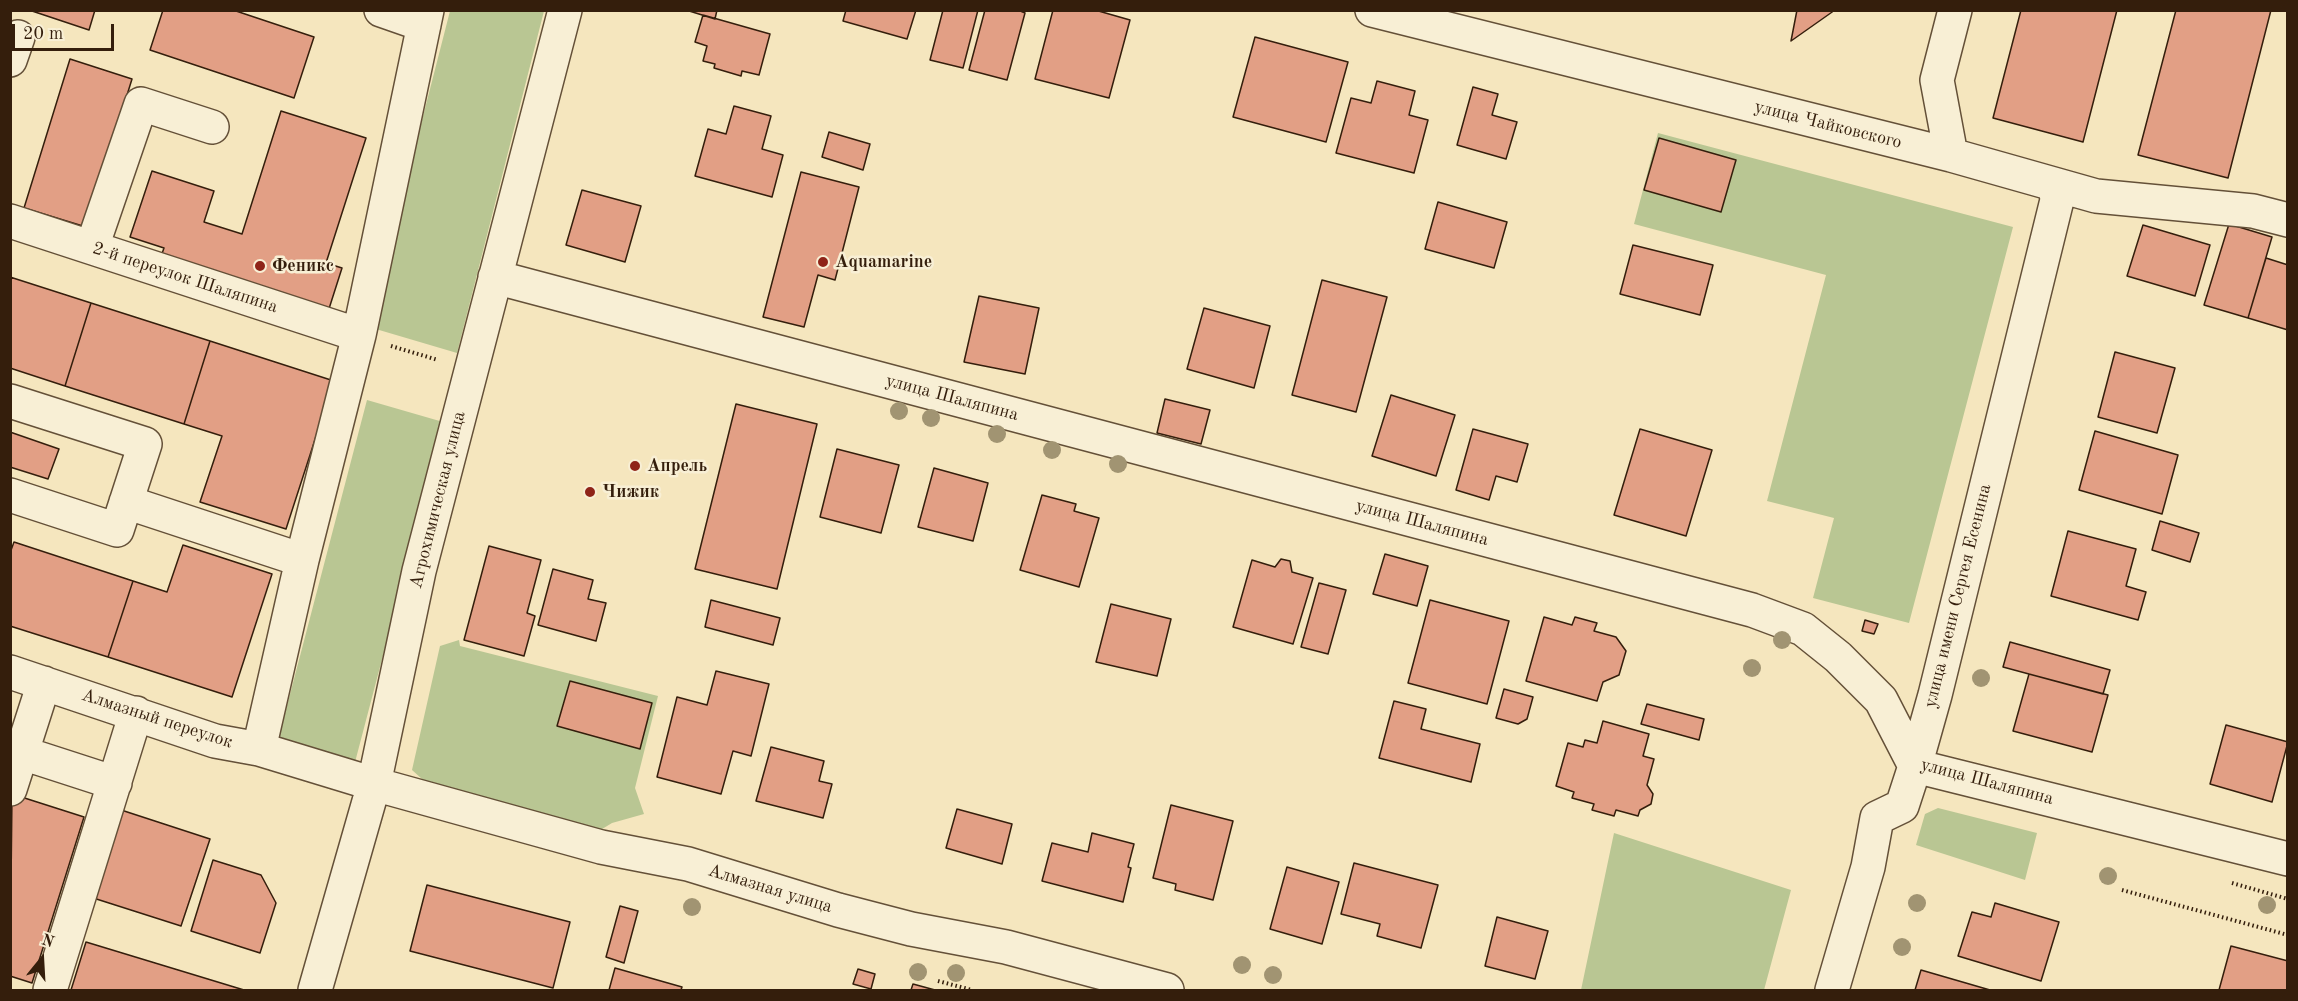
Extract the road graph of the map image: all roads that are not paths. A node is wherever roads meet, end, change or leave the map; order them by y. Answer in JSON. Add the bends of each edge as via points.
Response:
{"nodes":[{"id":1,"x":381,"y":10,"type":"edge"},
{"id":2,"x":566,"y":10,"type":"edge"},
{"id":3,"x":1372,"y":10,"type":"edge"},
{"id":4,"x":1954,"y":10,"type":"edge"},
{"id":5,"x":425,"y":18,"type":"edge"},
{"id":6,"x":212,"y":127,"type":"dead end"},
{"id":7,"x":1951,"y":155,"type":"junction"},
{"id":8,"x":2055,"y":185,"type":"junction"},
{"id":9,"x":2288,"y":220,"type":"edge"},
{"id":10,"x":10,"y":221,"type":"edge"},
{"id":11,"x":92,"y":248,"type":"junction"},
{"id":12,"x":495,"y":277,"type":"junction"},
{"id":13,"x":359,"y":335,"type":"junction"},
{"id":14,"x":10,"y":401,"type":"edge"},
{"id":15,"x":10,"y":495,"type":"edge"},
{"id":16,"x":126,"y":502,"type":"junction"},
{"id":17,"x":302,"y":560,"type":"junction"},
{"id":18,"x":10,"y":672,"type":"edge"},
{"id":19,"x":44,"y":683,"type":"junction"},
{"id":20,"x":136,"y":713,"type":"junction"},
{"id":21,"x":259,"y":749,"type":"junction"},
{"id":22,"x":16,"y":751,"type":"edge"},
{"id":23,"x":1915,"y":766,"type":"junction"},
{"id":24,"x":115,"y":783,"type":"junction"},
{"id":25,"x":374,"y":784,"type":"junction"},
{"id":26,"x":10,"y":789,"type":"edge"},
{"id":27,"x":2288,"y":859,"type":"edge"},
{"id":28,"x":50,"y":990,"type":"edge"},
{"id":29,"x":315,"y":990,"type":"edge"},
{"id":30,"x":1167,"y":990,"type":"edge"},
{"id":31,"x":1832,"y":990,"type":"edge"}],
"edges":[{"from":1,"to":5,"type":"street"},
{"from":2,"to":12,"type":"street","name":"Агрохимическая улица"},
{"from":3,"to":7,"type":"street","name":"улица Чайковского"},
{"from":4,"to":7,"type":"street","via":[[1937,80]]},
{"from":5,"to":13,"type":"street"},
{"from":6,"to":11,"type":"street","via":[[141,104]]},
{"from":7,"to":8,"type":"street","name":"улица Чайковского"},
{"from":8,"to":9,"type":"street","name":"улица Чайковского","via":[[2096,196],[2253,211]]},
{"from":8,"to":23,"type":"street","name":"улица имени Сергея Есенина","via":[[2057,200]]},
{"from":10,"to":11,"type":"street","name":"2-й переулок Шаляпина"},
{"from":11,"to":13,"type":"street","name":"2-й переулок Шаляпина"},
{"from":12,"to":23,"type":"street","name":"улица Шаляпина","via":[[1752,610],[1803,629],[1838,657],[1881,700]]},
{"from":12,"to":25,"type":"street","name":"Агрохимическая улица","via":[[419,571]]},
{"from":13,"to":17,"type":"street"},
{"from":14,"to":16,"type":"street","via":[[145,444]]},
{"from":15,"to":16,"type":"street","via":[[117,530]]},
{"from":16,"to":17,"type":"street"},
{"from":17,"to":21,"type":"street"},
{"from":18,"to":19,"type":"street","name":"Алмазный переулок"},
{"from":19,"to":20,"type":"street","name":"Алмазный переулок"},
{"from":19,"to":22,"type":"street"},
{"from":20,"to":21,"type":"street","name":"Алмазный переулок","via":[[215,741]]},
{"from":20,"to":24,"type":"street"},
{"from":21,"to":25,"type":"street","name":"Алмазный переулок"},
{"from":22,"to":24,"type":"street"},
{"from":22,"to":26,"type":"street"},
{"from":23,"to":27,"type":"street","name":"улица Шаляпина"},
{"from":23,"to":31,"type":"street","name":"улица имени Сергея Есенина","via":[[1902,806],[1877,818],[1868,867]]},
{"from":24,"to":28,"type":"street"},
{"from":25,"to":29,"type":"street","name":"Агрохимическая улица"},
{"from":25,"to":30,"type":"street","name":"Алмазная улица","via":[[601,847],[688,864],[910,929],[1006,947]]}]}
